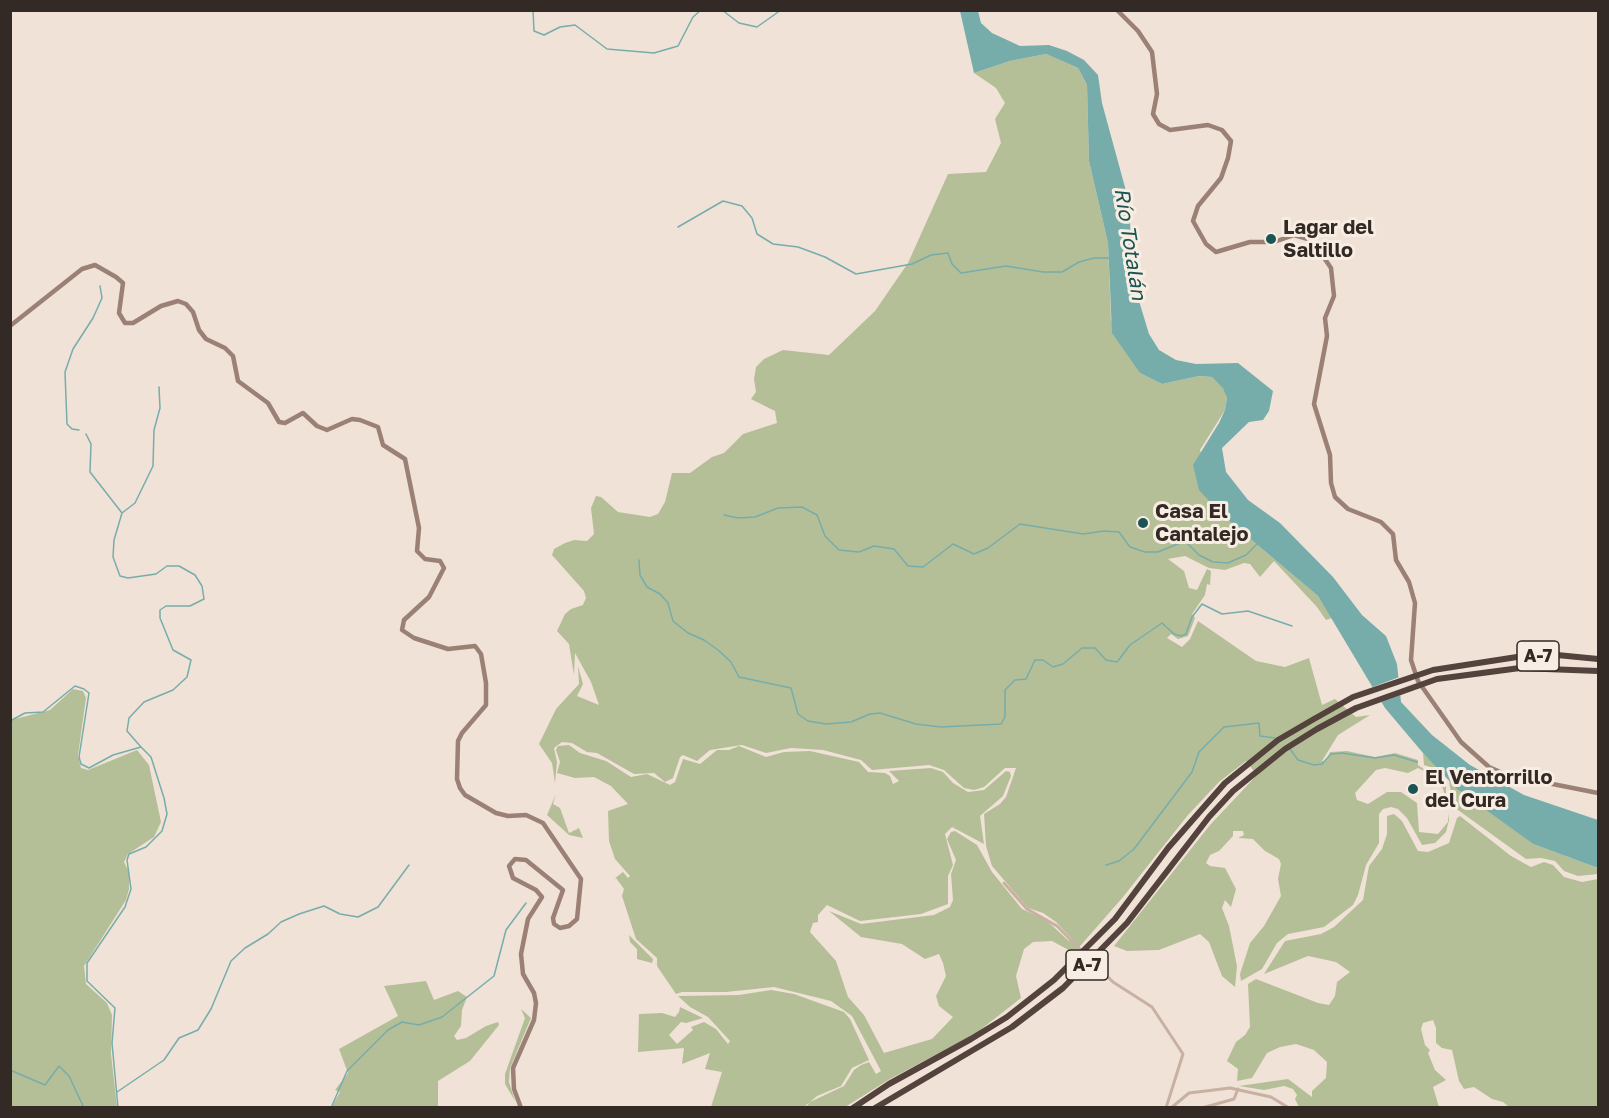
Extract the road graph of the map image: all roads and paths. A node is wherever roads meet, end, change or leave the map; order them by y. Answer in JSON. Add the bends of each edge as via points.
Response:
{"nodes":[{"id":1,"x":1117,"y":10,"type":"edge"},
{"id":2,"x":10,"y":326,"type":"edge"},
{"id":3,"x":1599,"y":659,"type":"edge"},
{"id":4,"x":1599,"y":671,"type":"edge"},
{"id":5,"x":1599,"y":793,"type":"edge"},
{"id":6,"x":1004,"y":883,"type":"dead end"},
{"id":7,"x":1238,"y":1089,"type":"junction"},
{"id":8,"x":521,"y":1107,"type":"edge"},
{"id":9,"x":853,"y":1107,"type":"edge"},
{"id":10,"x":875,"y":1107,"type":"edge"},
{"id":11,"x":1166,"y":1107,"type":"edge"},
{"id":12,"x":1171,"y":1107,"type":"edge"},
{"id":13,"x":1202,"y":1107,"type":"edge"},
{"id":14,"x":1288,"y":1107,"type":"edge"}],
"edges":[{"from":1,"to":5,"type":"main road","via":[[1152,52],[1157,94],[1154,114],[1159,124],[1170,130],[1208,125],[1222,130],[1231,141],[1221,178],[1198,206],[1192,221],[1206,244],[1216,252],[1294,235],[1308,239],[1331,268],[1334,296],[1325,318],[1327,336],[1314,404],[1330,456],[1335,497],[1348,509],[1369,515],[1390,528],[1395,541],[1396,560],[1415,603],[1411,660],[1418,681],[1470,753],[1489,767],[1507,775]]},
{"from":2,"to":8,"type":"main road","via":[[82,269],[95,265],[123,283],[119,313],[125,323],[133,323],[150,310],[171,302],[186,304],[206,339],[233,356],[238,381],[268,403],[279,422],[285,423],[303,413],[327,430],[352,419],[360,420],[378,427],[383,445],[405,459],[419,528],[417,551],[425,559],[440,561],[444,568],[429,597],[404,620],[402,630],[448,649],[476,646],[486,683],[486,705],[458,741],[460,788],[496,813],[526,815],[543,823],[581,879],[577,919],[560,928],[553,918],[563,890],[526,860],[515,859],[509,866],[513,878],[537,890],[542,897],[528,919],[521,954],[523,975],[536,1003],[534,1020],[513,1068],[514,1089]]},
{"from":3,"to":9,"type":"highway","number":"A-7","via":[[1557,656],[1433,670],[1353,697],[1278,740],[1200,809],[1115,919],[1054,980],[1006,1017]]},
{"from":4,"to":10,"type":"highway","number":"A-7","via":[[1561,668],[1479,672],[1437,679],[1356,708],[1317,729],[1255,772],[1209,817],[1127,923],[1063,988],[1012,1027]]},
{"from":6,"to":11,"type":"street","via":[[1026,909],[1045,918],[1113,982],[1152,1007],[1182,1054]]},
{"from":7,"to":12,"type":"street","via":[[1189,1094]]},
{"from":7,"to":13,"type":"street","via":[[1234,1099]]},
{"from":7,"to":14,"type":"street","via":[[1271,1097]]}]}
